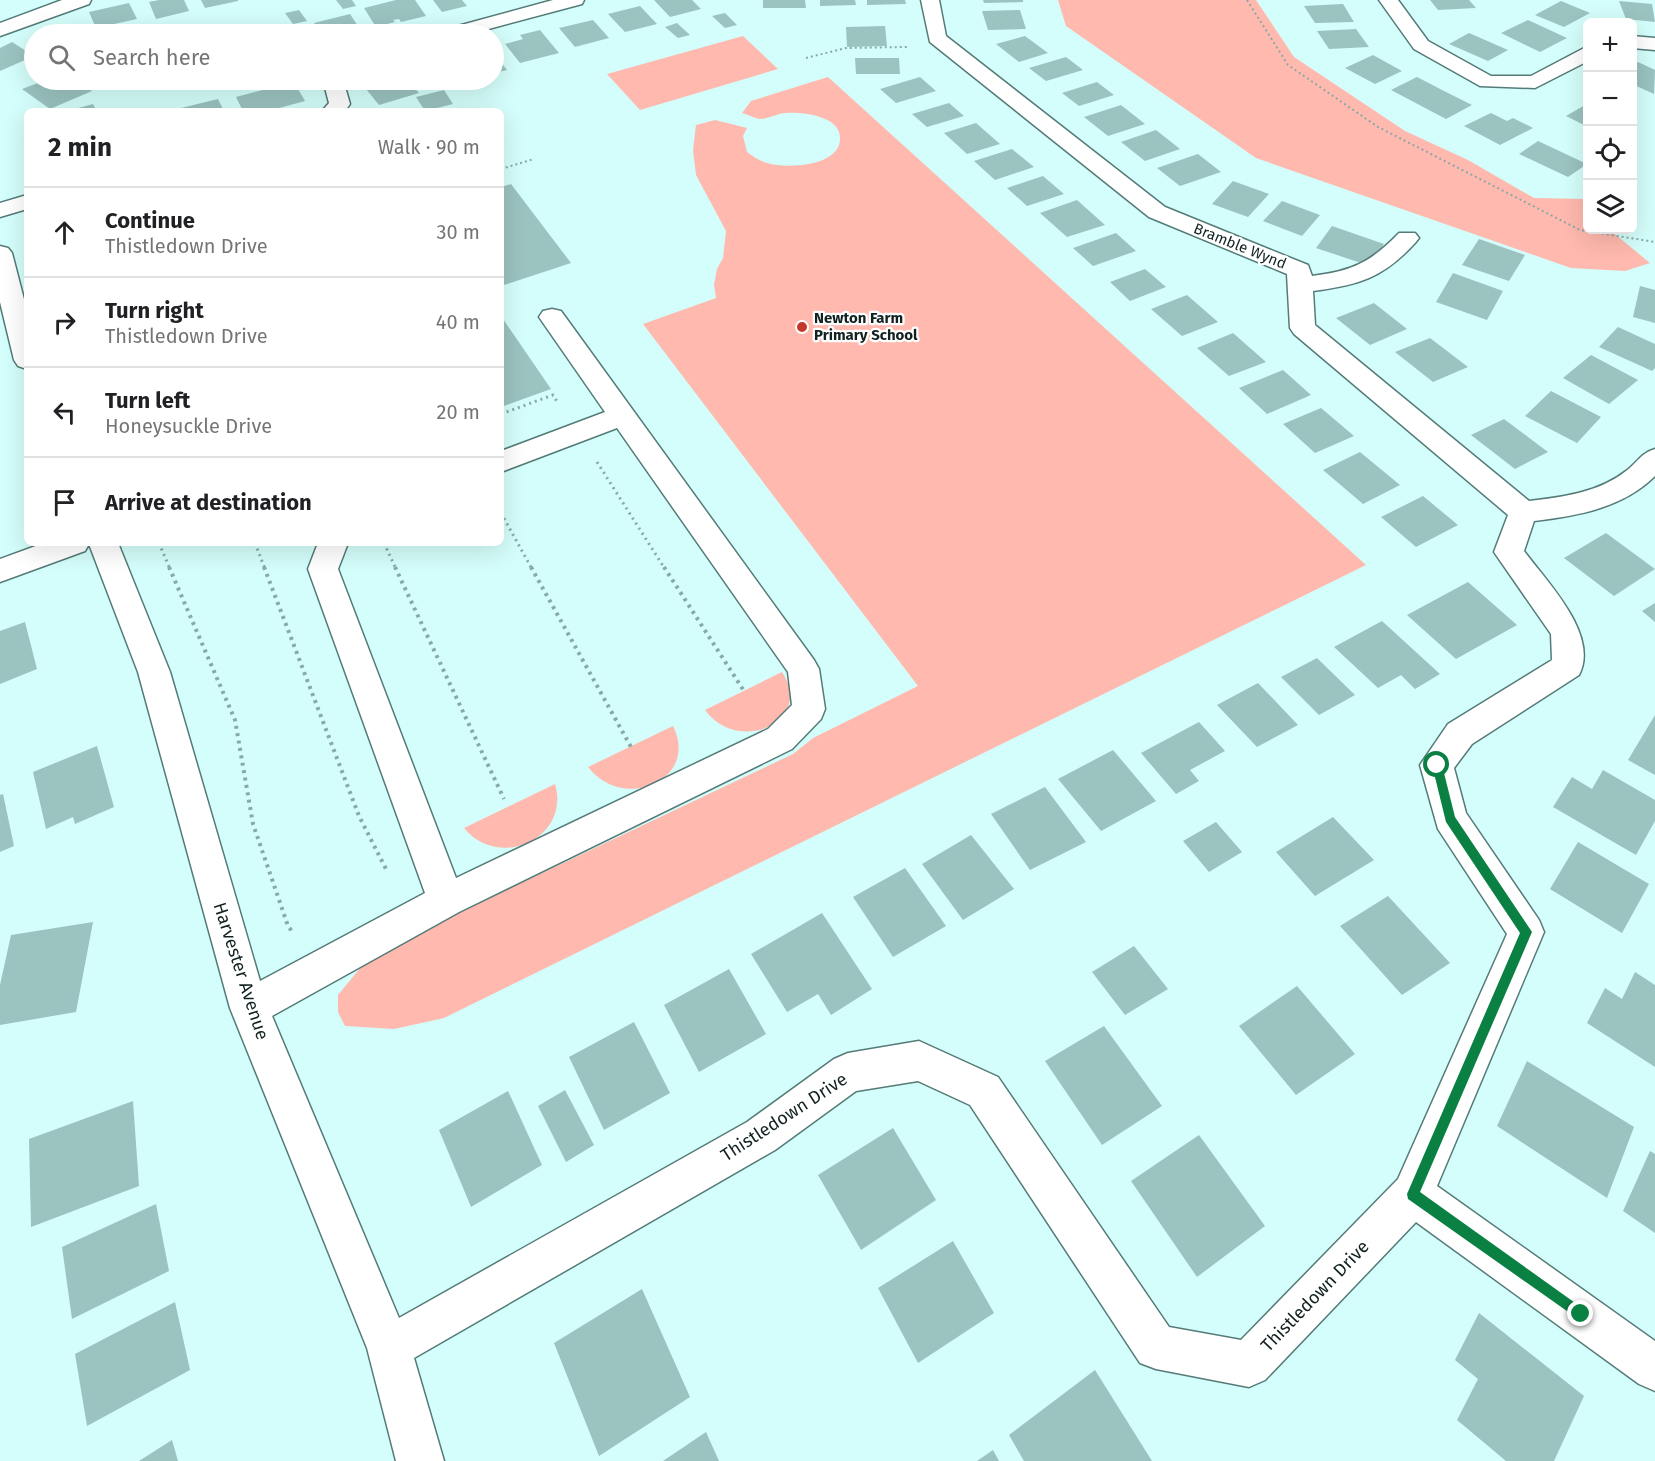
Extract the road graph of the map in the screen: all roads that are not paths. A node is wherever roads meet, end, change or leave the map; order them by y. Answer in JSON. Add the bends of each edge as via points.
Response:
{"nodes":[{"id":1,"x":82,"y":0,"type":"edge"},
{"id":2,"x":575,"y":0,"type":"edge"},
{"id":3,"x":930,"y":0,"type":"edge"},
{"id":4,"x":1388,"y":0,"type":"edge"},
{"id":5,"x":487,"y":24,"type":"edge"},
{"id":6,"x":4,"y":26,"type":"edge"},
{"id":7,"x":1637,"y":42,"type":"edge"},
{"id":8,"x":1655,"y":44,"type":"edge"},
{"id":9,"x":1583,"y":54,"type":"edge"},
{"id":10,"x":336,"y":90,"type":"edge"},
{"id":11,"x":336,"y":108,"type":"edge"},
{"id":12,"x":24,"y":203,"type":"edge"},
{"id":13,"x":0,"y":210,"type":"edge"},
{"id":14,"x":1407,"y":238,"type":"dead end"},
{"id":15,"x":0,"y":253,"type":"edge"},
{"id":16,"x":1300,"y":285,"type":"junction"},
{"id":17,"x":552,"y":317,"type":"dead end"},
{"id":18,"x":24,"y":348,"type":"edge"},
{"id":19,"x":621,"y":416,"type":"junction"},
{"id":20,"x":1655,"y":459,"type":"edge"},
{"id":21,"x":504,"y":461,"type":"edge"},
{"id":22,"x":1522,"y":512,"type":"junction"},
{"id":23,"x":67,"y":546,"type":"edge"},
{"id":24,"x":104,"y":546,"type":"edge"},
{"id":25,"x":332,"y":546,"type":"edge"},
{"id":26,"x":0,"y":571,"type":"edge"},
{"id":27,"x":446,"y":900,"type":"junction"},
{"id":28,"x":249,"y":1008,"type":"junction"},
{"id":29,"x":1413,"y":1194,"type":"junction"},
{"id":30,"x":389,"y":1348,"type":"junction"},
{"id":31,"x":1655,"y":1368,"type":"edge"},
{"id":32,"x":420,"y":1461,"type":"edge"}],
"edges":[{"from":1,"to":6,"type":"street"},
{"from":2,"to":5,"type":"street"},
{"from":3,"to":16,"type":"street","name":"Bramble Wynd","via":[[937,38],[1156,212],[1299,270]]},
{"from":4,"to":9,"type":"street","via":[[1421,45],[1487,82],[1535,82]]},
{"from":7,"to":8,"type":"street"},
{"from":10,"to":11,"type":"street","via":[[340,104]]},
{"from":12,"to":13,"type":"street"},
{"from":14,"to":16,"type":"street","via":[[1376,269],[1361,276]]},
{"from":15,"to":18,"type":"street"},
{"from":16,"to":22,"type":"street","name":"Bramble Wynd","via":[[1303,328]]},
{"from":17,"to":19,"type":"street"},
{"from":19,"to":21,"type":"street"},
{"from":19,"to":27,"type":"street","via":[[803,669],[809,709],[780,739]]},
{"from":20,"to":22,"type":"street","via":[[1635,479],[1582,506]]},
{"from":22,"to":29,"type":"street","name":"Thistledown Drive","via":[[1509,552],[1566,632],[1568,666],[1461,734],[1437,765],[1450,818],[1526,932]]},
{"from":23,"to":26,"type":"street"},
{"from":24,"to":28,"type":"street","name":"Harvester Avenue","via":[[154,672]]},
{"from":25,"to":27,"type":"street","via":[[323,569]]},
{"from":27,"to":28,"type":"street"},
{"from":28,"to":30,"type":"street","name":"Harvester Avenue"},
{"from":29,"to":30,"type":"street","name":"Thistledown Drive","via":[[1250,1364],[1156,1347],[984,1091],[920,1061],[848,1073],[761,1136]]},
{"from":29,"to":31,"type":"street"},
{"from":30,"to":32,"type":"street","name":"Harvester Avenue"}]}
